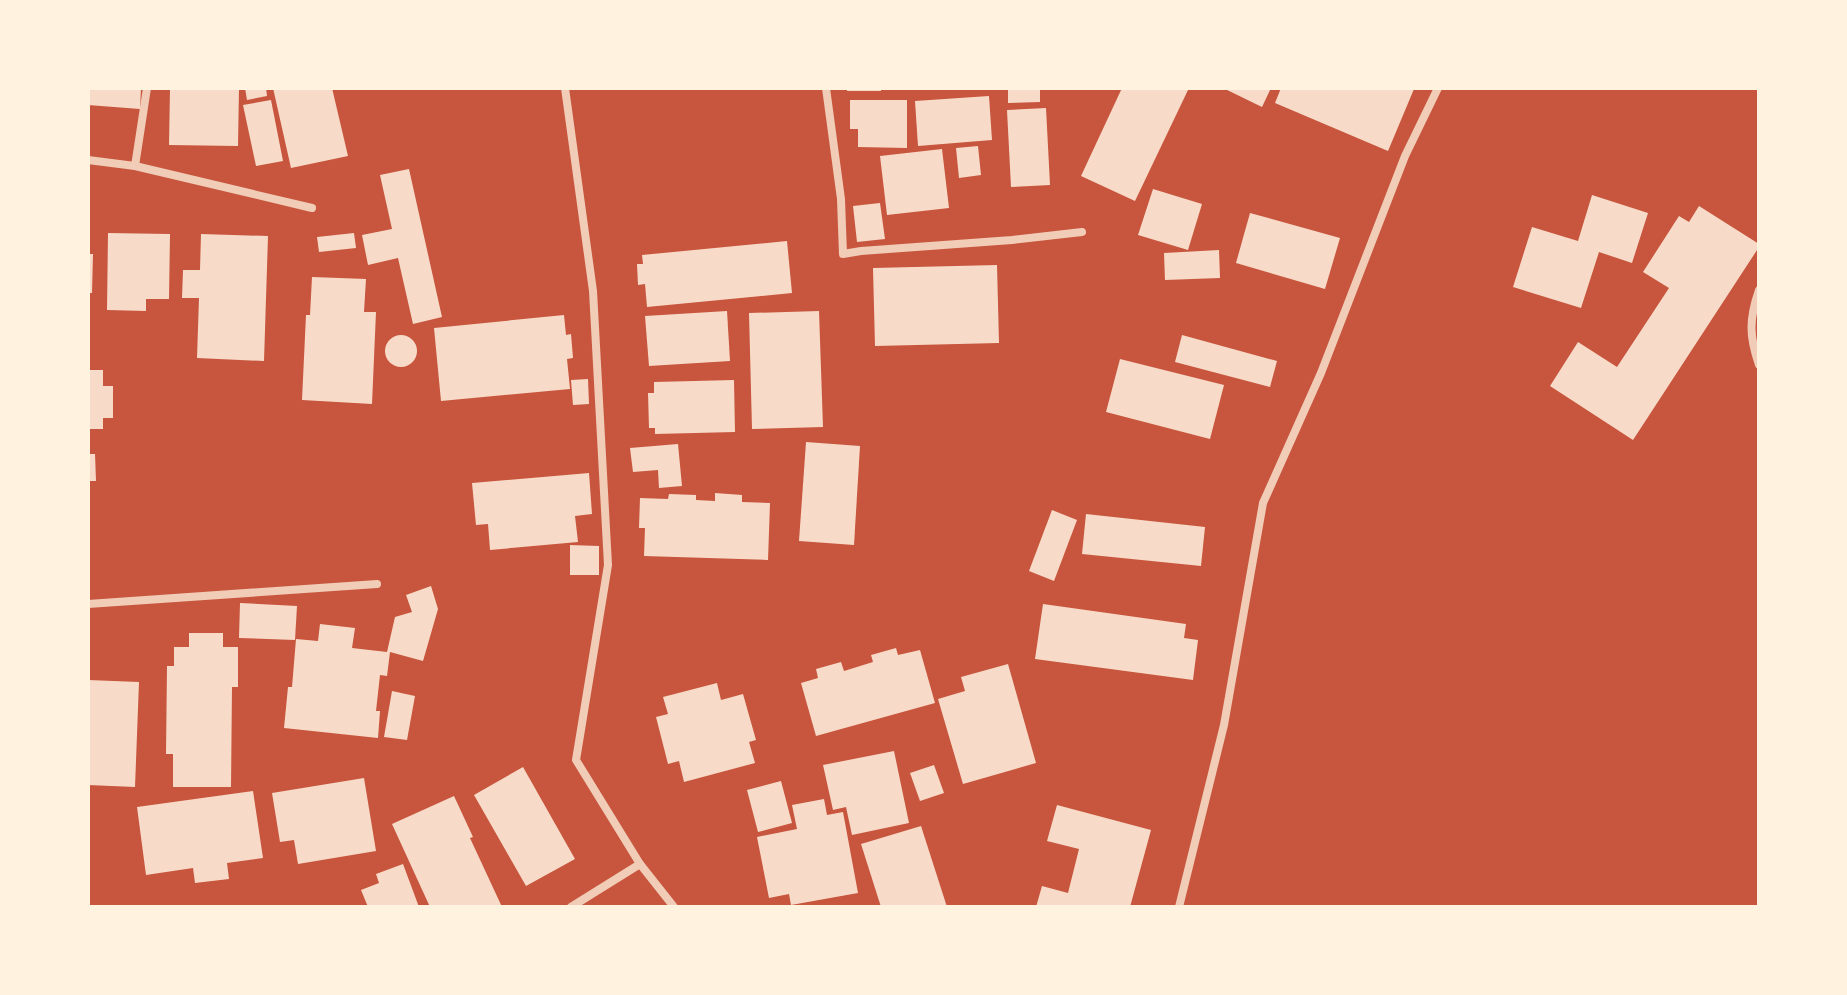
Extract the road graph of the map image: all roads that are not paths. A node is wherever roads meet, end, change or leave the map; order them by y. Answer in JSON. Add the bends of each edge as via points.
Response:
{"nodes":[{"id":1,"x":147,"y":88,"type":"edge"},
{"id":2,"x":565,"y":88,"type":"edge"},
{"id":3,"x":826,"y":88,"type":"edge"},
{"id":4,"x":1438,"y":88,"type":"edge"},
{"id":5,"x":88,"y":160,"type":"edge"},
{"id":6,"x":135,"y":166,"type":"junction"},
{"id":7,"x":312,"y":208,"type":"dead end"},
{"id":8,"x":1082,"y":232,"type":"dead end"},
{"id":9,"x":1759,"y":290,"type":"edge"},
{"id":10,"x":1759,"y":365,"type":"edge"},
{"id":11,"x":377,"y":584,"type":"dead end"},
{"id":12,"x":88,"y":604,"type":"edge"},
{"id":13,"x":640,"y":864,"type":"junction"},
{"id":14,"x":571,"y":907,"type":"edge"},
{"id":15,"x":674,"y":907,"type":"edge"},
{"id":16,"x":1179,"y":907,"type":"edge"}],
"edges":[{"from":1,"to":6,"type":"street"},
{"from":2,"to":13,"type":"street","via":[[593,291],[608,565],[576,760]]},
{"from":3,"to":8,"type":"street","via":[[843,254]]},
{"from":4,"to":16,"type":"street","via":[[1263,503],[1224,725]]},
{"from":5,"to":6,"type":"street"},
{"from":6,"to":7,"type":"street"},
{"from":9,"to":10,"type":"street","via":[[1751,342]]},
{"from":11,"to":12,"type":"street"},
{"from":13,"to":14,"type":"street"},
{"from":13,"to":15,"type":"street"}]}
